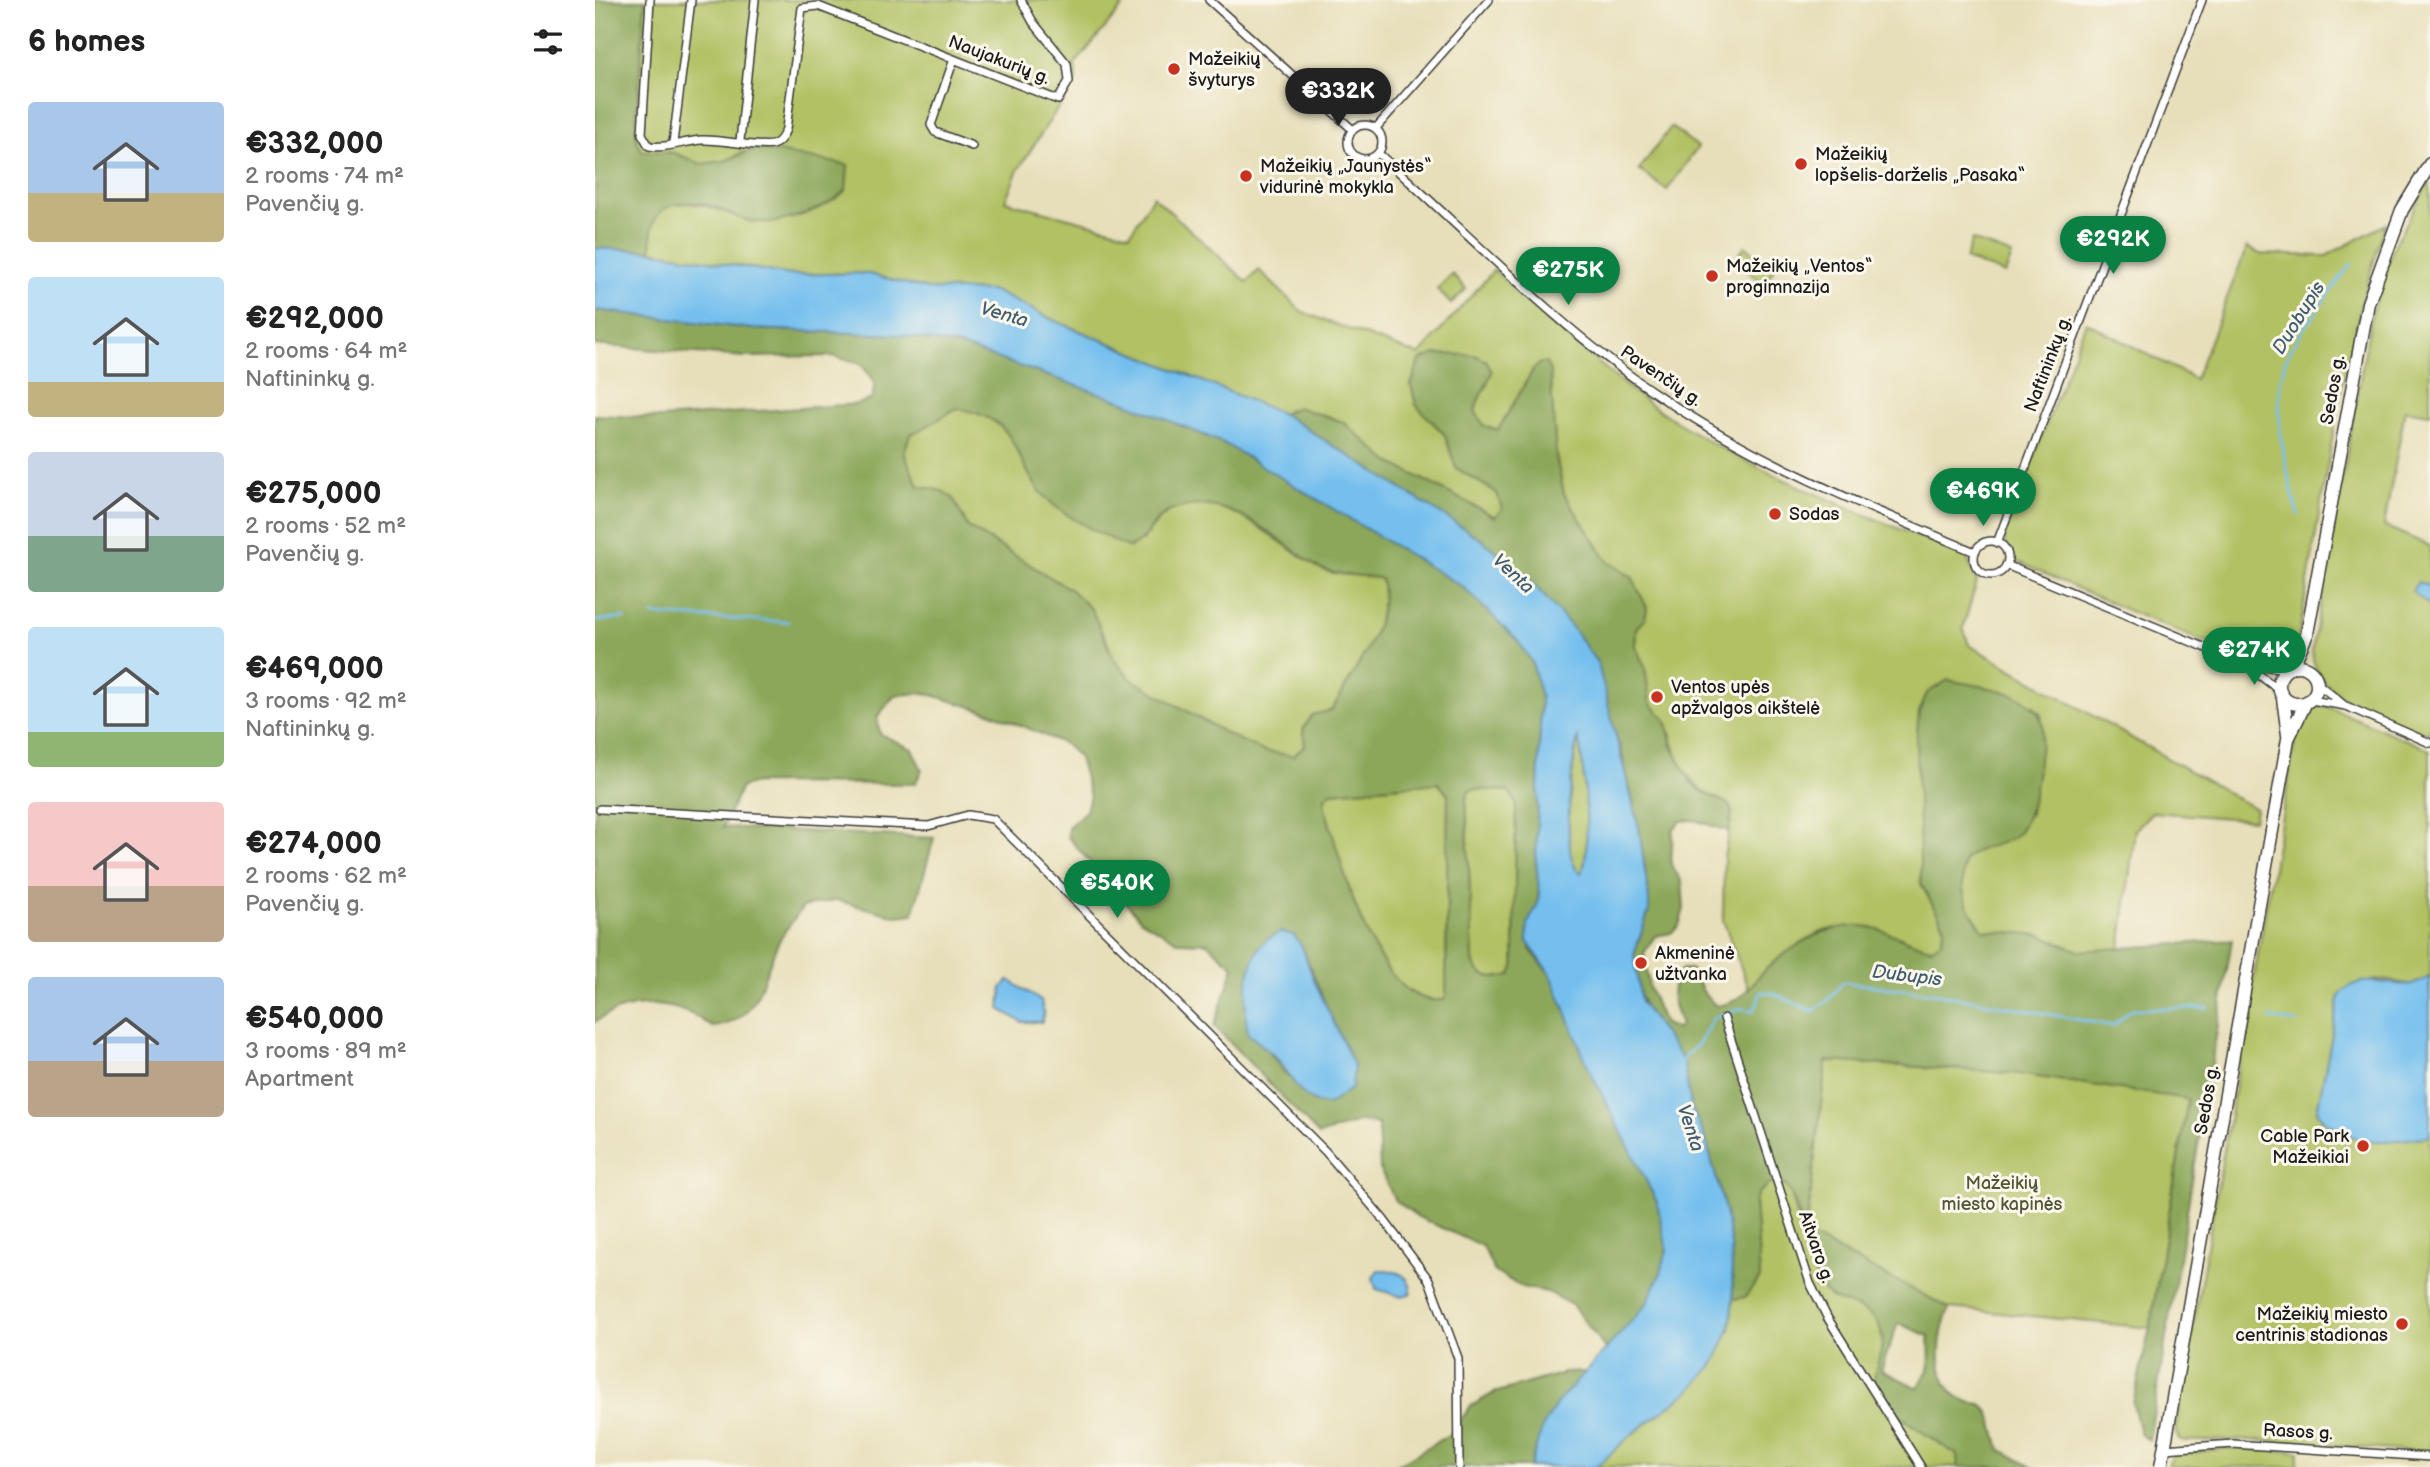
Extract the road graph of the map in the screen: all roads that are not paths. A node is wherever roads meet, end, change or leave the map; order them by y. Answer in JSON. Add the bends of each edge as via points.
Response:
{"nodes":[{"id":1,"x":650,"y":0,"type":"edge"},
{"id":2,"x":691,"y":0,"type":"edge"},
{"id":3,"x":755,"y":0,"type":"edge"},
{"id":4,"x":1021,"y":0,"type":"edge"},
{"id":5,"x":1209,"y":0,"type":"edge"},
{"id":6,"x":1489,"y":0,"type":"edge"},
{"id":7,"x":2202,"y":0,"type":"edge"},
{"id":8,"x":795,"y":2,"type":"edge"},
{"id":9,"x":816,"y":3,"type":"edge"},
{"id":10,"x":802,"y":8,"type":"junction"},
{"id":11,"x":954,"y":59,"type":"junction"},
{"id":12,"x":1376,"y":128,"type":"junction"},
{"id":13,"x":1353,"y":130,"type":"junction"},
{"id":14,"x":740,"y":141,"type":"junction"},
{"id":15,"x":673,"y":142,"type":"junction"},
{"id":16,"x":972,"y":146,"type":"dead end"},
{"id":17,"x":1378,"y":153,"type":"junction"},
{"id":18,"x":2430,"y":164,"type":"edge"},
{"id":19,"x":1997,"y":543,"type":"junction"},
{"id":20,"x":1975,"y":552,"type":"junction"},
{"id":21,"x":2006,"y":565,"type":"junction"},
{"id":22,"x":2307,"y":634,"type":"junction"},
{"id":23,"x":2245,"y":664,"type":"junction"},
{"id":24,"x":2290,"y":668,"type":"junction"},
{"id":25,"x":2314,"y":677,"type":"junction"},
{"id":26,"x":2281,"y":694,"type":"junction"},
{"id":27,"x":2308,"y":702,"type":"junction"},
{"id":28,"x":2346,"y":706,"type":"junction"},
{"id":29,"x":2288,"y":739,"type":"junction"},
{"id":30,"x":2430,"y":743,"type":"edge"},
{"id":31,"x":600,"y":809,"type":"dead end"},
{"id":32,"x":1724,"y":1018,"type":"dead end"},
{"id":33,"x":2164,"y":1449,"type":"junction"},
{"id":34,"x":2430,"y":1457,"type":"edge"},
{"id":35,"x":1458,"y":1467,"type":"edge"},
{"id":36,"x":1921,"y":1467,"type":"edge"},
{"id":37,"x":2161,"y":1467,"type":"edge"}],
"edges":[{"from":1,"to":15,"type":"street","via":[[642,134],[649,146]]},
{"from":2,"to":15,"type":"street"},
{"from":3,"to":14,"type":"street"},
{"from":4,"to":11,"type":"street","name":"Naujakurių g.","via":[[1067,64],[1069,81],[1058,100]]},
{"from":5,"to":13,"type":"street"},
{"from":6,"to":12,"type":"street"},
{"from":7,"to":19,"type":"street","name":"Naftininkų g."},
{"from":8,"to":10,"type":"street"},
{"from":9,"to":10,"type":"street","name":"Naujakurių g."},
{"from":9,"to":11,"type":"street","name":"Naujakurių g."},
{"from":10,"to":14,"type":"street","via":[[786,129],[774,145]]},
{"from":11,"to":16,"type":"street","via":[[931,125],[935,132]]},
{"from":12,"to":13,"type":"street","via":[[1367,125]]},
{"from":12,"to":17,"type":"street","via":[[1382,140]]},
{"from":13,"to":17,"type":"street","via":[[1349,139],[1353,153],[1366,159]]},
{"from":14,"to":15,"type":"street"},
{"from":17,"to":20,"type":"street","name":"Pavenčių g.","via":[[1580,337],[1659,396],[1762,458]]},
{"from":18,"to":22,"type":"main road","name":"Sedos g.","via":[[2397,222],[2368,303]]},
{"from":19,"to":20,"type":"street","via":[[1986,542]]},
{"from":19,"to":21,"type":"street","via":[[2005,550]]},
{"from":20,"to":21,"type":"street","via":[[1977,568],[1985,574],[2000,573]]},
{"from":21,"to":23,"type":"street"},
{"from":22,"to":24,"type":"main road","name":"Sedos g."},
{"from":22,"to":25,"type":"main road","name":"Sedos g."},
{"from":23,"to":24,"type":"street"},
{"from":23,"to":26,"type":"street"},
{"from":24,"to":25,"type":"main road","via":[[2302,667]]},
{"from":24,"to":26,"type":"main road","via":[[2279,680]]},
{"from":25,"to":27,"type":"main road"},
{"from":25,"to":28,"type":"street"},
{"from":26,"to":27,"type":"main road","via":[[2293,704]]},
{"from":26,"to":29,"type":"main road","name":"Sedos g."},
{"from":27,"to":28,"type":"street"},
{"from":27,"to":29,"type":"main road","name":"Sedos g."},
{"from":28,"to":30,"type":"street"},
{"from":29,"to":33,"type":"main road","name":"Sedos g."},
{"from":31,"to":35,"type":"street","via":[[928,826],[968,815],[993,818],[1326,1152],[1429,1280],[1458,1357]]},
{"from":32,"to":36,"type":"street","name":"Aitvaro g.","via":[[1811,1283],[1827,1317]]},
{"from":33,"to":34,"type":"street","name":"Rasos g.","via":[[2233,1444]]},
{"from":33,"to":37,"type":"main road","name":"Sedos g."}]}
